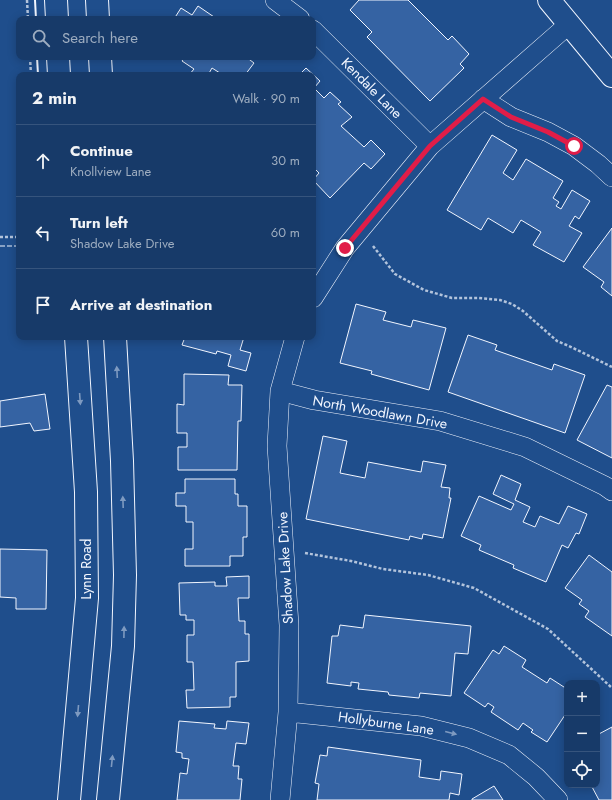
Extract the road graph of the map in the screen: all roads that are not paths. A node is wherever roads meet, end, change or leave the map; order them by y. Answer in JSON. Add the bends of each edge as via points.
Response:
{"nodes":[{"id":1,"x":56,"y":0,"type":"edge"},
{"id":2,"x":97,"y":0,"type":"edge"},
{"id":3,"x":275,"y":0,"type":"edge"},
{"id":4,"x":549,"y":0,"type":"edge"},
{"id":5,"x":57,"y":16,"type":"edge"},
{"id":6,"x":98,"y":16,"type":"edge"},
{"id":7,"x":296,"y":16,"type":"edge"},
{"id":8,"x":568,"y":24,"type":"junction"},
{"id":9,"x":316,"y":33,"type":"edge"},
{"id":10,"x":58,"y":60,"type":"edge"},
{"id":11,"x":100,"y":60,"type":"edge"},
{"id":12,"x":59,"y":72,"type":"edge"},
{"id":13,"x":101,"y":72,"type":"edge"},
{"id":14,"x":612,"y":76,"type":"edge"},
{"id":15,"x":483,"y":99,"type":"junction"},
{"id":16,"x":430,"y":146,"type":"junction"},
{"id":17,"x":612,"y":177,"type":"edge"},
{"id":18,"x":316,"y":293,"type":"edge"},
{"id":19,"x":76,"y":340,"type":"edge"},
{"id":20,"x":115,"y":340,"type":"edge"},
{"id":21,"x":294,"y":340,"type":"edge"},
{"id":22,"x":280,"y":391,"type":"junction"},
{"id":23,"x":612,"y":491,"type":"edge"},
{"id":24,"x":288,"y":712,"type":"junction"},
{"id":25,"x":69,"y":800,"type":"edge"},
{"id":26,"x":108,"y":800,"type":"edge"},
{"id":27,"x":280,"y":800,"type":"edge"},
{"id":28,"x":558,"y":800,"type":"edge"}],
"edges":[{"from":1,"to":5,"type":"main road"},
{"from":2,"to":6,"type":"main road"},
{"from":3,"to":7,"type":"street"},
{"from":4,"to":8,"type":"main road"},
{"from":8,"to":14,"type":"main road"},
{"from":8,"to":15,"type":"street"},
{"from":9,"to":16,"type":"street","name":"Kendale Lane"},
{"from":10,"to":12,"type":"main road"},
{"from":11,"to":13,"type":"main road"},
{"from":15,"to":16,"type":"street"},
{"from":15,"to":17,"type":"street","via":[[511,117],[574,146]]},
{"from":16,"to":18,"type":"street","via":[[345,248]]},
{"from":19,"to":25,"type":"main road","name":"Lynn Road","one_way":true,"via":[[86,492],[87,598]]},
{"from":26,"to":20,"type":"main road","one_way":true,"via":[[124,646],[125,583]]},
{"from":21,"to":22,"type":"street","name":"Shadow Lake Drive"},
{"from":22,"to":23,"type":"street","name":"North Woodlawn Drive","via":[[314,400],[440,420],[525,447]]},
{"from":22,"to":24,"type":"street","name":"Shadow Lake Drive","via":[[277,446],[289,625]]},
{"from":24,"to":27,"type":"street","name":"Shadow Lake Drive"},
{"from":24,"to":28,"type":"street","name":"Hollyburne Lane","one_way":true,"via":[[421,726],[469,738],[510,755]]}]}
